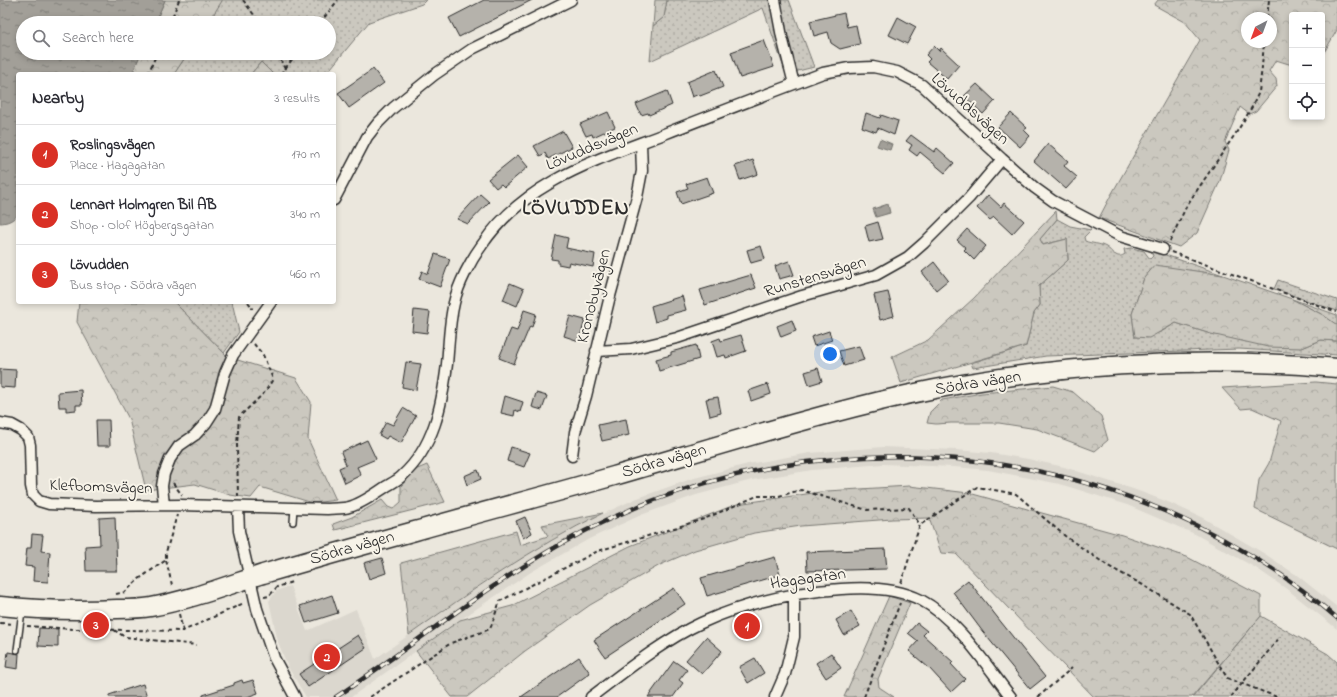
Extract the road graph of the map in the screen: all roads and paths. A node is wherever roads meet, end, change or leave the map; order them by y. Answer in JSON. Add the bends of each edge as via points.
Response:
{"nodes":[{"id":1,"x":180,"y":0,"type":"edge"},
{"id":2,"x":243,"y":0,"type":"edge"},
{"id":3,"x":338,"y":0,"type":"edge"},
{"id":4,"x":571,"y":0,"type":"edge"},
{"id":5,"x":775,"y":0,"type":"edge"},
{"id":6,"x":1269,"y":0,"type":"edge"},
{"id":7,"x":1268,"y":12,"type":"edge"},
{"id":8,"x":173,"y":16,"type":"edge"},
{"id":9,"x":255,"y":16,"type":"edge"},
{"id":10,"x":325,"y":16,"type":"edge"},
{"id":11,"x":1264,"y":48,"type":"edge"},
{"id":12,"x":154,"y":60,"type":"edge"},
{"id":13,"x":281,"y":60,"type":"edge"},
{"id":14,"x":291,"y":60,"type":"edge"},
{"id":15,"x":285,"y":68,"type":"junction"},
{"id":16,"x":149,"y":72,"type":"edge"},
{"id":17,"x":282,"y":72,"type":"edge"},
{"id":18,"x":794,"y":84,"type":"junction"},
{"id":19,"x":641,"y":143,"type":"junction"},
{"id":20,"x":1002,"y":160,"type":"junction"},
{"id":21,"x":336,"y":196,"type":"edge"},
{"id":22,"x":1163,"y":249,"type":"junction"},
{"id":23,"x":270,"y":304,"type":"edge"},
{"id":24,"x":1337,"y":312,"type":"edge"},
{"id":25,"x":252,"y":341,"type":"dead end"},
{"id":26,"x":596,"y":351,"type":"junction"},
{"id":27,"x":1337,"y":368,"type":"edge"},
{"id":28,"x":0,"y":423,"type":"edge"},
{"id":29,"x":572,"y":456,"type":"dead end"},
{"id":30,"x":164,"y":505,"type":"junction"},
{"id":31,"x":180,"y":505,"type":"junction"},
{"id":32,"x":238,"y":507,"type":"junction"},
{"id":33,"x":294,"y":508,"type":"junction"},
{"id":34,"x":293,"y":522,"type":"dead end"},
{"id":35,"x":920,"y":525,"type":"junction"},
{"id":36,"x":166,"y":560,"type":"junction"},
{"id":37,"x":250,"y":578,"type":"junction"},
{"id":38,"x":172,"y":585,"type":"dead end"},
{"id":39,"x":129,"y":589,"type":"dead end"},
{"id":40,"x":794,"y":594,"type":"junction"},
{"id":41,"x":904,"y":594,"type":"junction"},
{"id":42,"x":242,"y":604,"type":"dead end"},
{"id":43,"x":0,"y":606,"type":"edge"},
{"id":44,"x":178,"y":612,"type":"dead end"},
{"id":45,"x":22,"y":617,"type":"junction"},
{"id":46,"x":0,"y":623,"type":"edge"},
{"id":47,"x":113,"y":629,"type":"junction"},
{"id":48,"x":183,"y":631,"type":"junction"},
{"id":49,"x":1280,"y":637,"type":"dead end"},
{"id":50,"x":196,"y":646,"type":"dead end"},
{"id":51,"x":18,"y":650,"type":"dead end"},
{"id":52,"x":1072,"y":668,"type":"dead end"},
{"id":53,"x":1242,"y":684,"type":"junction"},
{"id":54,"x":1006,"y":695,"type":"edge"},
{"id":55,"x":295,"y":697,"type":"edge"},
{"id":56,"x":370,"y":697,"type":"edge"},
{"id":57,"x":591,"y":697,"type":"edge"},
{"id":58,"x":775,"y":697,"type":"edge"},
{"id":59,"x":864,"y":697,"type":"edge"},
{"id":60,"x":1038,"y":697,"type":"edge"},
{"id":61,"x":1231,"y":697,"type":"edge"},
{"id":62,"x":1277,"y":697,"type":"edge"}],
"edges":[{"from":1,"to":8,"type":"path"},
{"from":2,"to":9,"type":"path"},
{"from":3,"to":10,"type":"path"},
{"from":4,"to":21,"type":"street","via":[[472,49],[434,74],[393,108],[367,137]]},
{"from":5,"to":18,"type":"street"},
{"from":6,"to":7,"type":"path"},
{"from":11,"to":22,"type":"path","via":[[1259,92],[1252,106],[1187,205],[1167,247]]},
{"from":12,"to":16,"type":"path"},
{"from":13,"to":15,"type":"path"},
{"from":14,"to":15,"type":"path"},
{"from":15,"to":17,"type":"path"},
{"from":18,"to":19,"type":"street","name":"Lövuddsvägen"},
{"from":18,"to":20,"type":"street","name":"Lövuddsvägen","via":[[823,73],[849,68],[874,67],[897,72],[922,85]]},
{"from":19,"to":26,"type":"street","name":"Kronobyvägen","via":[[640,184]]},
{"from":19,"to":33,"type":"street","name":"Lövuddsvägen","via":[[596,160],[546,184],[511,212],[482,244],[454,302],[436,422],[418,458],[402,476],[374,495],[349,507]]},
{"from":20,"to":22,"type":"street","name":"Lövuddsvägen","via":[[1053,201],[1120,236]]},
{"from":20,"to":26,"type":"street","name":"Runstensvägen","via":[[924,243],[908,257],[876,275],[796,298],[677,338],[631,349]]},
{"from":22,"to":24,"type":"path"},
{"from":23,"to":30,"type":"street","via":[[233,355],[215,409],[206,423],[195,435],[179,446],[170,459],[162,486]]},
{"from":25,"to":32,"type":"path","via":[[263,355],[274,379],[265,392],[239,417]]},
{"from":26,"to":29,"type":"street","name":"Kronobyvägen"},
{"from":27,"to":37,"type":"highway","name":"Södra vägen","via":[[1232,362],[1133,364],[1019,375],[907,395],[812,419]]},
{"from":28,"to":30,"type":"street","name":"Klefbomsvägen","via":[[22,430],[28,437],[31,486],[33,495],[39,501],[49,504],[96,506]]},
{"from":30,"to":31,"type":"street","name":"Klefbomsvägen"},
{"from":31,"to":32,"type":"street","name":"Klefbomsvägen"},
{"from":31,"to":36,"type":"path"},
{"from":32,"to":33,"type":"street","name":"Lövuddsvägen"},
{"from":32,"to":37,"type":"street","via":[[239,531]]},
{"from":33,"to":34,"type":"lane"},
{"from":35,"to":41,"type":"path","via":[[901,584]]},
{"from":35,"to":53,"type":"path","via":[[977,487],[1016,494],[1065,536],[1108,566],[1190,614],[1227,678]]},
{"from":35,"to":56,"type":"path","via":[[909,508],[867,510],[801,490],[779,496],[757,496],[704,519],[598,551],[500,601],[490,629],[451,643]]},
{"from":36,"to":38,"type":"path"},
{"from":36,"to":39,"type":"path"},
{"from":37,"to":45,"type":"highway","name":"Södra vägen","via":[[147,608]]},
{"from":37,"to":55,"type":"street","via":[[257,609],[274,658]]},
{"from":40,"to":41,"type":"street","name":"Hagagatan","via":[[866,588]]},
{"from":40,"to":57,"type":"street","name":"Hagagatan","via":[[742,607],[701,623],[671,640]]},
{"from":40,"to":58,"type":"street","via":[[794,637],[785,674]]},
{"from":41,"to":54,"type":"street","name":"Hagagatan","via":[[921,601],[940,614],[961,634]]},
{"from":41,"to":59,"type":"path"},
{"from":42,"to":48,"type":"path"},
{"from":43,"to":45,"type":"highway","name":"Södra vägen"},
{"from":44,"to":48,"type":"path"},
{"from":45,"to":46,"type":"path"},
{"from":45,"to":47,"type":"path","via":[[74,629]]},
{"from":45,"to":51,"type":"lane"},
{"from":47,"to":48,"type":"path"},
{"from":47,"to":50,"type":"path","via":[[125,636]]},
{"from":49,"to":53,"type":"path"},
{"from":52,"to":60,"type":"path"},
{"from":53,"to":61,"type":"path"},
{"from":53,"to":62,"type":"path"}]}
